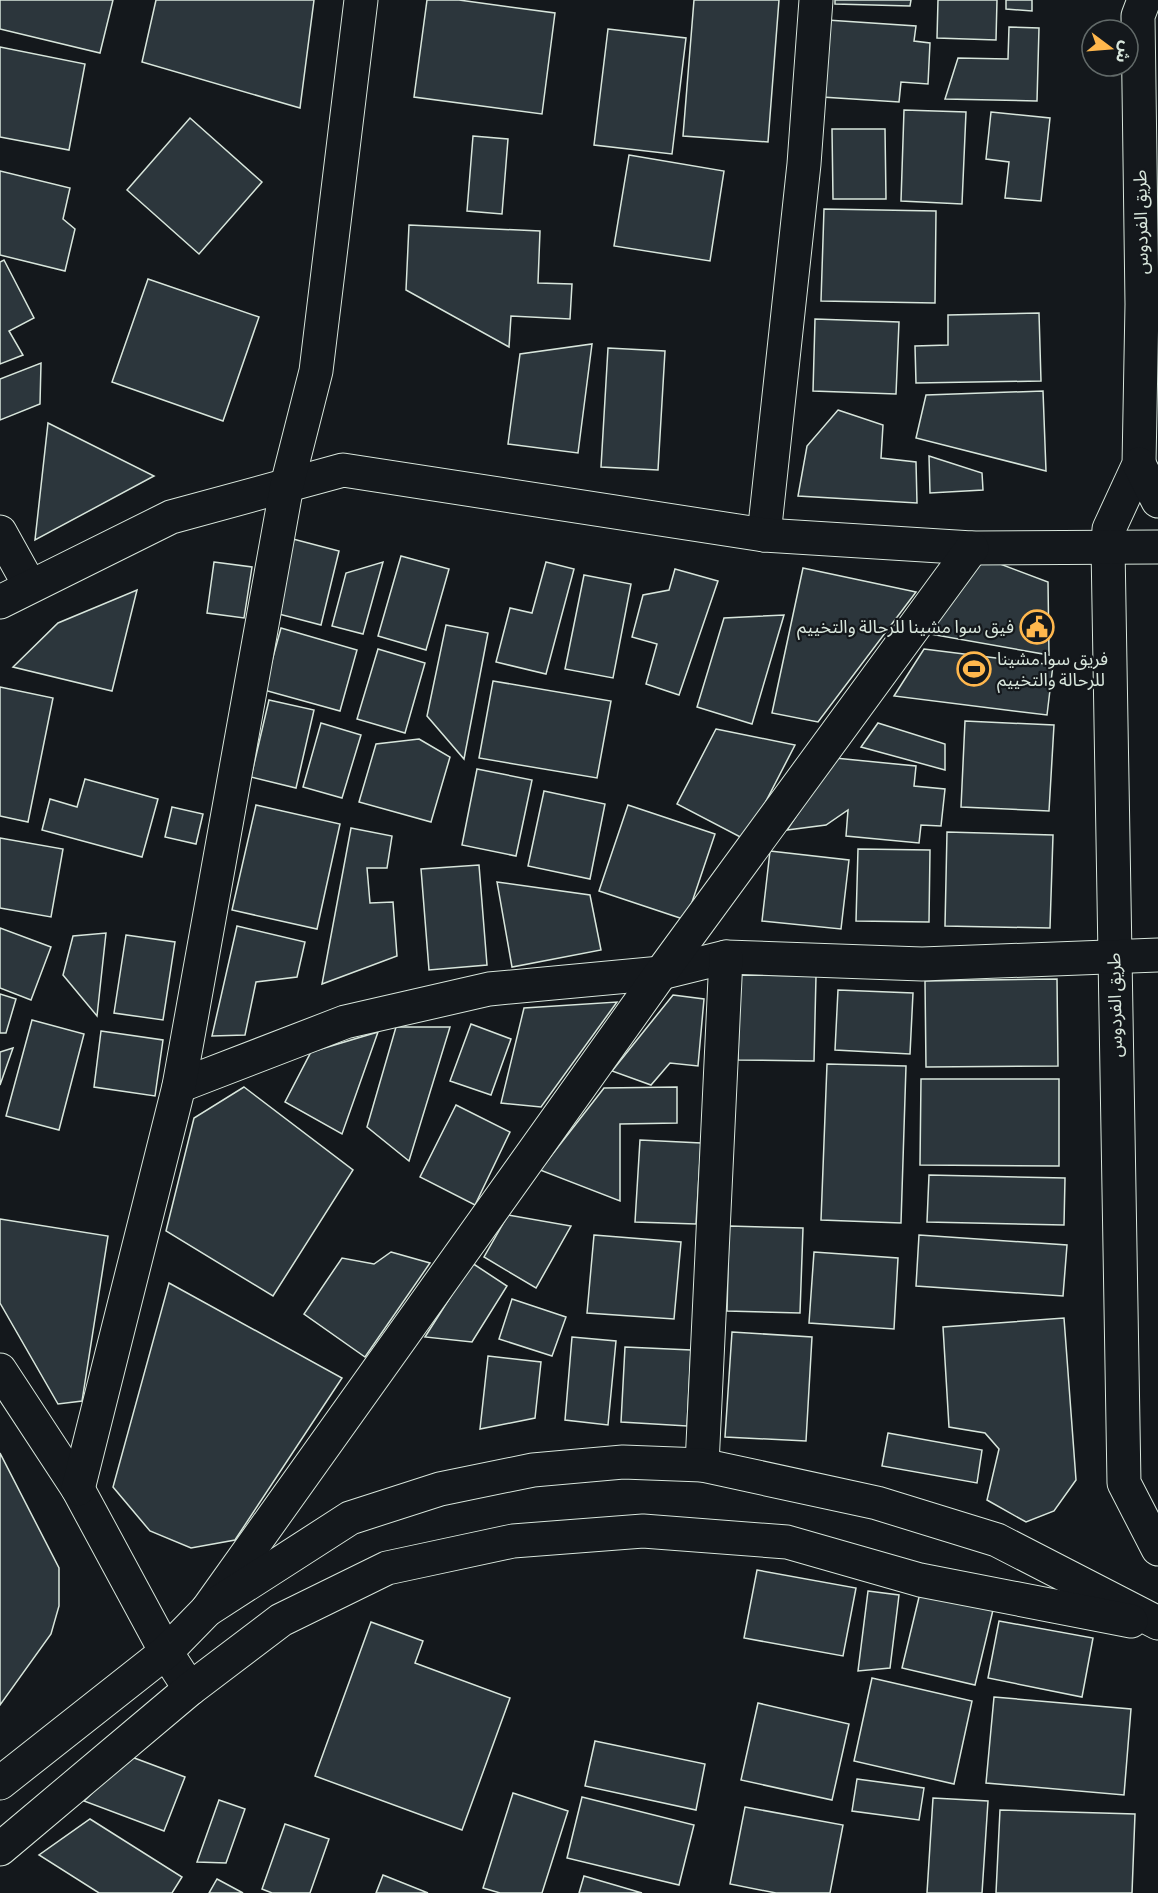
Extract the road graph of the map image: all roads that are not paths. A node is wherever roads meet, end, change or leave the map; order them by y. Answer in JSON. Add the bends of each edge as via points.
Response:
{"nodes":[{"id":1,"x":361,"y":0,"type":"edge"},
{"id":2,"x":816,"y":0,"type":"edge"},
{"id":3,"x":1138,"y":6,"type":"edge"},
{"id":4,"x":1158,"y":270,"type":"edge"},
{"id":5,"x":1142,"y":304,"type":"junction"},
{"id":6,"x":1139,"y":464,"type":"junction"},
{"id":7,"x":287,"y":485,"type":"junction"},
{"id":8,"x":1158,"y":501,"type":"edge"},
{"id":9,"x":0,"y":532,"type":"edge"},
{"id":10,"x":764,"y":535,"type":"junction"},
{"id":11,"x":1108,"y":547,"type":"junction"},
{"id":12,"x":1158,"y":547,"type":"edge"},
{"id":13,"x":972,"y":548,"type":"junction"},
{"id":14,"x":30,"y":586,"type":"junction"},
{"id":15,"x":0,"y":602,"type":"edge"},
{"id":16,"x":1114,"y":955,"type":"junction"},
{"id":17,"x":1158,"y":955,"type":"edge"},
{"id":18,"x":726,"y":957,"type":"junction"},
{"id":19,"x":661,"y":973,"type":"junction"},
{"id":20,"x":178,"y":1086,"type":"junction"},
{"id":21,"x":0,"y":1370,"type":"edge"},
{"id":22,"x":702,"y":1465,"type":"junction"},
{"id":23,"x":78,"y":1489,"type":"junction"},
{"id":24,"x":1158,"y":1543,"type":"edge"},
{"id":25,"x":1158,"y":1549,"type":"edge"},
{"id":26,"x":207,"y":1610,"type":"junction"},
{"id":27,"x":1158,"y":1624,"type":"edge"},
{"id":28,"x":166,"y":1652,"type":"junction"},
{"id":29,"x":190,"y":1689,"type":"junction"},
{"id":30,"x":0,"y":1783,"type":"edge"},
{"id":31,"x":0,"y":1849,"type":"edge"}],
"edges":[{"from":1,"to":7,"type":"street","via":[[316,372]]},
{"from":2,"to":10,"type":"street","via":[[804,164]]},
{"from":3,"to":5,"type":"street","name":"طريق الفردوس"},
{"from":4,"to":5,"type":"street"},
{"from":5,"to":6,"type":"street","name":"طريق الفردوس"},
{"from":6,"to":8,"type":"street","name":"طريق الفردوس"},
{"from":6,"to":11,"type":"street","name":"طريق الفردوس","via":[[1109,529]]},
{"from":7,"to":10,"type":"street","via":[[343,470]]},
{"from":7,"to":14,"type":"street","via":[[171,517]]},
{"from":7,"to":20,"type":"street"},
{"from":9,"to":14,"type":"street"},
{"from":10,"to":13,"type":"street"},
{"from":11,"to":12,"type":"street"},
{"from":11,"to":13,"type":"street"},
{"from":11,"to":16,"type":"street","name":"طريق الفردوس"},
{"from":13,"to":19,"type":"street"},
{"from":14,"to":15,"type":"street"},
{"from":16,"to":17,"type":"street"},
{"from":16,"to":18,"type":"street","via":[[922,964]]},
{"from":16,"to":24,"type":"street","name":"طريق الفردوس","via":[[1124,1483]]},
{"from":18,"to":19,"type":"street"},
{"from":18,"to":22,"type":"street"},
{"from":19,"to":20,"type":"street","via":[[489,989],[345,1022]]},
{"from":19,"to":26,"type":"street"},
{"from":20,"to":23,"type":"street"},
{"from":21,"to":23,"type":"street"},
{"from":22,"to":26,"type":"street","via":[[623,1462],[533,1470],[440,1490],[350,1518]]},
{"from":22,"to":27,"type":"street","via":[[876,1503],[997,1540]]},
{"from":23,"to":28,"type":"street"},
{"from":24,"to":25,"type":"street","name":"طريق الفردوس"},
{"from":26,"to":28,"type":"street"},
{"from":27,"to":29,"type":"street","via":[[920,1580],[787,1542],[643,1531],[513,1541],[387,1568],[281,1620]]},
{"from":28,"to":29,"type":"street"},
{"from":28,"to":30,"type":"street"},
{"from":29,"to":31,"type":"street"}]}
